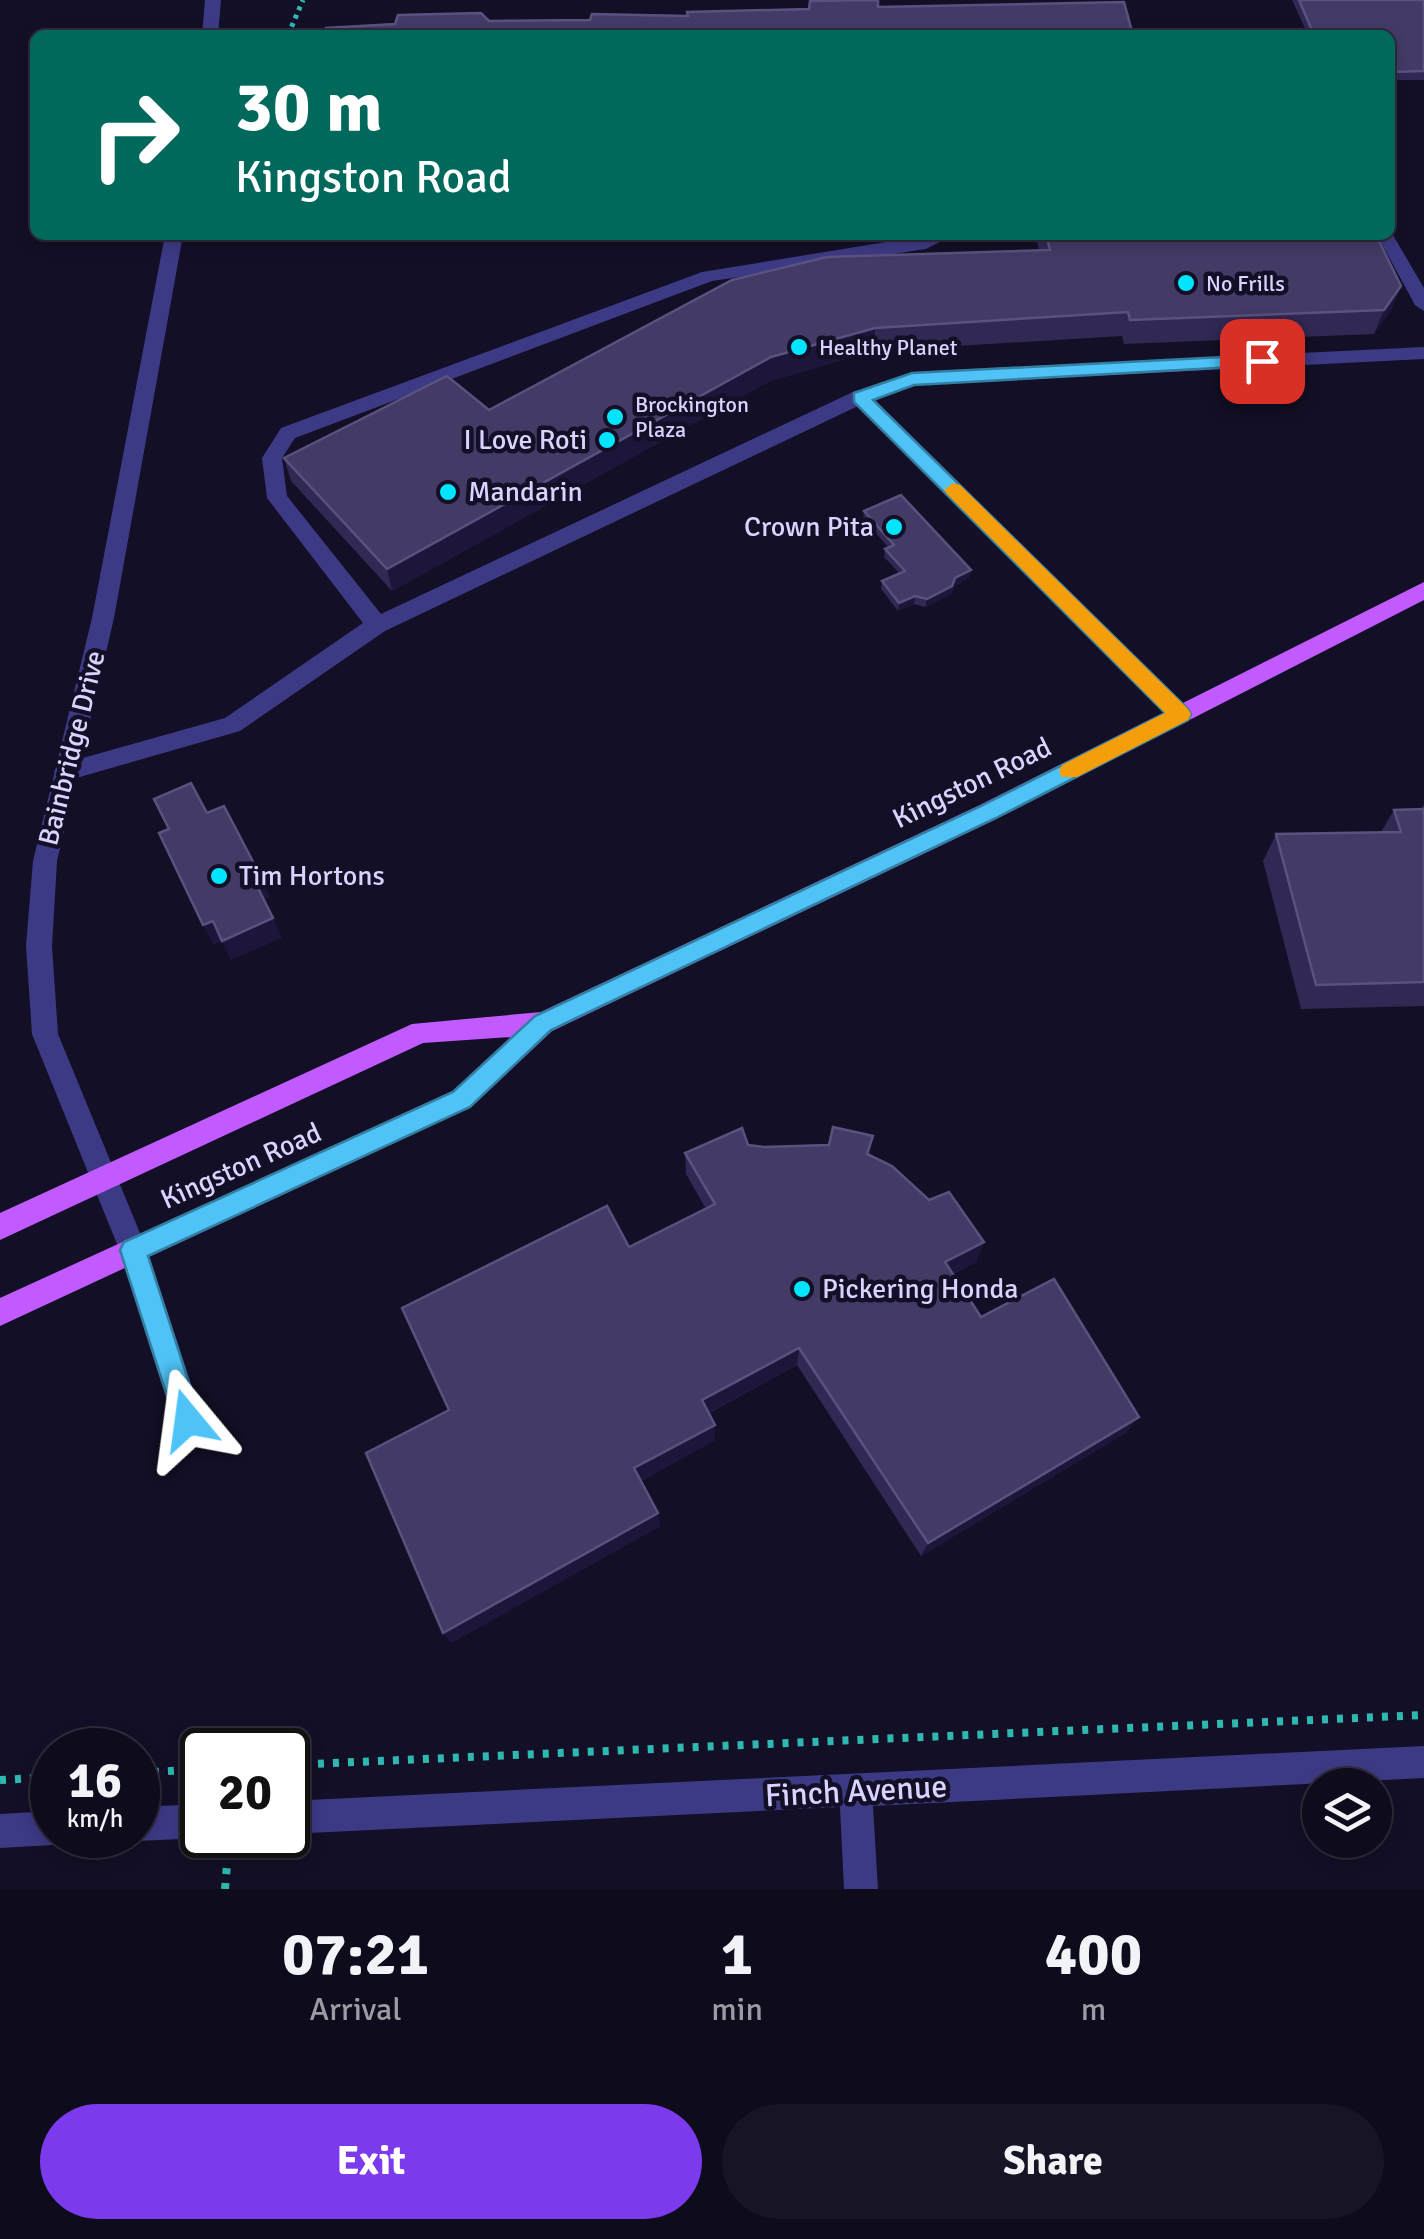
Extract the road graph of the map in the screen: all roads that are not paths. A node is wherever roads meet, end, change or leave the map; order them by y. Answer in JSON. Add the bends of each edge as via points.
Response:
{"nodes":[{"id":1,"x":214,"y":0,"type":"edge"},
{"id":2,"x":211,"y":30,"type":"edge"},
{"id":3,"x":173,"y":240,"type":"edge"},
{"id":4,"x":931,"y":240,"type":"edge"},
{"id":5,"x":1389,"y":240,"type":"edge"},
{"id":6,"x":1424,"y":306,"type":"edge"},
{"id":7,"x":1424,"y":353,"type":"edge"},
{"id":8,"x":860,"y":398,"type":"junction"},
{"id":9,"x":1424,"y":590,"type":"edge"},
{"id":10,"x":377,"y":625,"type":"junction"},
{"id":11,"x":1180,"y":714,"type":"junction"},
{"id":12,"x":66,"y":772,"type":"junction"},
{"id":13,"x":543,"y":1023,"type":"junction"},
{"id":14,"x":107,"y":1180,"type":"junction"},
{"id":15,"x":0,"y":1227,"type":"edge"},
{"id":16,"x":133,"y":1250,"type":"junction"},
{"id":17,"x":0,"y":1312,"type":"edge"},
{"id":18,"x":188,"y":1420,"type":"dead end"},
{"id":19,"x":1424,"y":1762,"type":"edge"},
{"id":20,"x":856,"y":1792,"type":"junction"},
{"id":21,"x":310,"y":1817,"type":"edge"},
{"id":22,"x":30,"y":1829,"type":"edge"},
{"id":23,"x":0,"y":1830,"type":"edge"},
{"id":24,"x":860,"y":1889,"type":"edge"}],
"edges":[{"from":1,"to":2,"type":"street"},
{"from":3,"to":12,"type":"street","name":"Bainbridge Drive","via":[[104,618]]},
{"from":4,"to":10,"type":"street","via":[[708,276],[288,433],[272,458],[278,498]]},
{"from":5,"to":6,"type":"street"},
{"from":7,"to":8,"type":"street","via":[[912,379]]},
{"from":8,"to":10,"type":"street"},
{"from":8,"to":11,"type":"street"},
{"from":9,"to":11,"type":"main road","name":"Kingston Road"},
{"from":10,"to":12,"type":"street","via":[[232,725]]},
{"from":11,"to":13,"type":"main road","name":"Kingston Road"},
{"from":12,"to":14,"type":"street","name":"Bainbridge Drive","via":[[45,861],[39,946],[45,1034]]},
{"from":13,"to":14,"type":"main road","name":"Kingston Road","via":[[421,1032]]},
{"from":13,"to":16,"type":"main road","name":"Kingston Road","via":[[462,1099]]},
{"from":14,"to":15,"type":"main road","name":"Kingston Road"},
{"from":14,"to":16,"type":"street","name":"Bainbridge Drive"},
{"from":16,"to":17,"type":"main road","name":"Kingston Road"},
{"from":16,"to":18,"type":"street","name":"Bainbridge Drive"},
{"from":19,"to":20,"type":"street","name":"Finch Avenue"},
{"from":20,"to":21,"type":"street","name":"Finch Avenue"},
{"from":20,"to":24,"type":"street"},
{"from":22,"to":23,"type":"street"}]}
